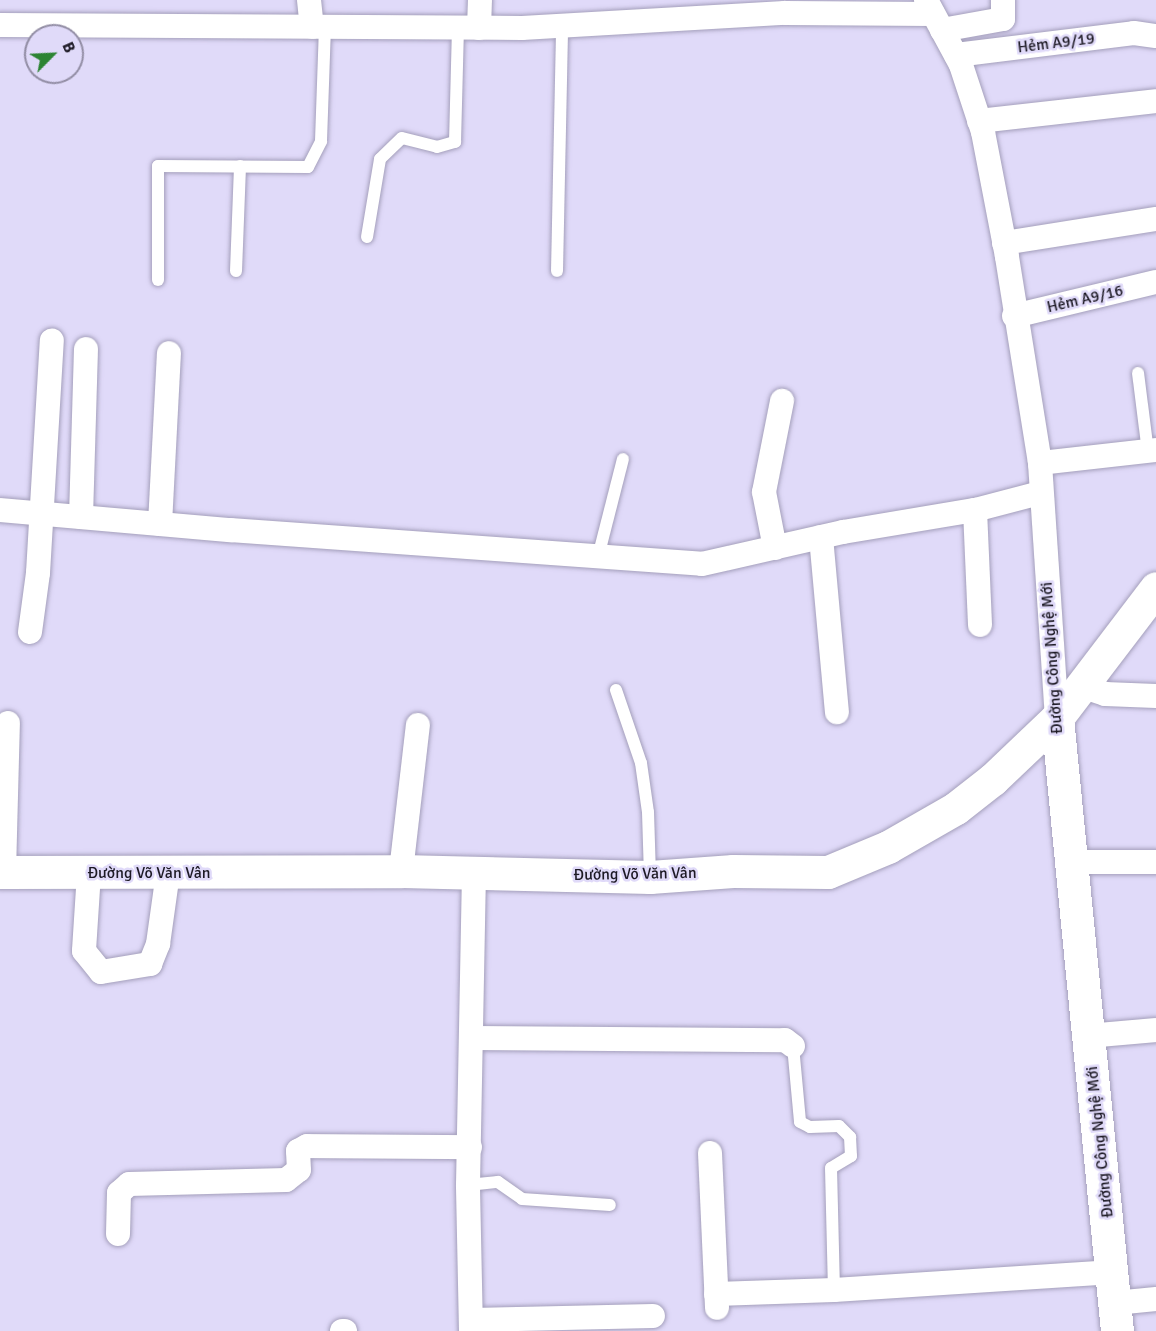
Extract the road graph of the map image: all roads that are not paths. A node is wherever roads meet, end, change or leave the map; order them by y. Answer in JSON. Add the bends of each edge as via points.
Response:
{"nodes":[{"id":1,"x":309,"y":0,"type":"edge"},
{"id":2,"x":480,"y":0,"type":"edge"},
{"id":3,"x":1003,"y":0,"type":"edge"},
{"id":4,"x":572,"y":15,"type":"edge"},
{"id":5,"x":934,"y":15,"type":"edge"},
{"id":6,"x":0,"y":25,"type":"edge"},
{"id":7,"x":319,"y":27,"type":"junction"},
{"id":8,"x":468,"y":28,"type":"junction"},
{"id":9,"x":1156,"y":36,"type":"edge"},
{"id":10,"x":956,"y":55,"type":"junction"},
{"id":11,"x":1156,"y":102,"type":"edge"},
{"id":12,"x":979,"y":121,"type":"junction"},
{"id":13,"x":240,"y":166,"type":"junction"},
{"id":14,"x":1156,"y":219,"type":"edge"},
{"id":15,"x":367,"y":237,"type":"dead end"},
{"id":16,"x":1004,"y":243,"type":"junction"},
{"id":17,"x":236,"y":271,"type":"dead end"},
{"id":18,"x":557,"y":271,"type":"dead end"},
{"id":19,"x":158,"y":280,"type":"dead end"},
{"id":20,"x":1156,"y":282,"type":"edge"},
{"id":21,"x":1014,"y":316,"type":"junction"},
{"id":22,"x":52,"y":340,"type":"dead end"},
{"id":23,"x":86,"y":349,"type":"dead end"},
{"id":24,"x":169,"y":353,"type":"dead end"},
{"id":25,"x":1138,"y":373,"type":"dead end"},
{"id":26,"x":782,"y":401,"type":"dead end"},
{"id":27,"x":1152,"y":451,"type":"edge"},
{"id":28,"x":623,"y":459,"type":"dead end"},
{"id":29,"x":1040,"y":463,"type":"junction"},
{"id":30,"x":1040,"y":493,"type":"junction"},
{"id":31,"x":0,"y":510,"type":"edge"},
{"id":32,"x":975,"y":510,"type":"junction"},
{"id":33,"x":39,"y":513,"type":"junction"},
{"id":34,"x":81,"y":517,"type":"junction"},
{"id":35,"x":160,"y":524,"type":"junction"},
{"id":36,"x":821,"y":537,"type":"junction"},
{"id":37,"x":775,"y":548,"type":"junction"},
{"id":38,"x":598,"y":557,"type":"junction"},
{"id":39,"x":1156,"y":588,"type":"edge"},
{"id":40,"x":980,"y":625,"type":"dead end"},
{"id":41,"x":30,"y":632,"type":"dead end"},
{"id":42,"x":1081,"y":686,"type":"junction"},
{"id":43,"x":615,"y":690,"type":"dead end"},
{"id":44,"x":1156,"y":696,"type":"edge"},
{"id":45,"x":837,"y":712,"type":"dead end"},
{"id":46,"x":1057,"y":718,"type":"junction"},
{"id":47,"x":8,"y":723,"type":"dead end"},
{"id":48,"x":418,"y":725,"type":"dead end"},
{"id":49,"x":1070,"y":862,"type":"junction"},
{"id":50,"x":1156,"y":862,"type":"edge"},
{"id":51,"x":401,"y":871,"type":"junction"},
{"id":52,"x":2,"y":872,"type":"edge"},
{"id":53,"x":89,"y":873,"type":"junction"},
{"id":54,"x":168,"y":873,"type":"junction"},
{"id":55,"x":474,"y":873,"type":"junction"},
{"id":56,"x":650,"y":877,"type":"junction"},
{"id":57,"x":1156,"y":1030,"type":"edge"},
{"id":58,"x":1089,"y":1036,"type":"junction"},
{"id":59,"x":473,"y":1038,"type":"junction"},
{"id":60,"x":793,"y":1046,"type":"joint"},
{"id":61,"x":470,"y":1147,"type":"junction"},
{"id":62,"x":710,"y":1153,"type":"dead end"},
{"id":63,"x":468,"y":1185,"type":"junction"},
{"id":64,"x":610,"y":1205,"type":"dead end"},
{"id":65,"x":118,"y":1234,"type":"dead end"},
{"id":66,"x":834,"y":1290,"type":"junction"},
{"id":67,"x":1156,"y":1299,"type":"edge"},
{"id":68,"x":1115,"y":1302,"type":"edge"},
{"id":69,"x":653,"y":1316,"type":"dead end"},
{"id":70,"x":553,"y":1324,"type":"edge"},
{"id":71,"x":471,"y":1325,"type":"edge"}],
"edges":[{"from":1,"to":7,"type":"street"},
{"from":2,"to":8,"type":"street"},
{"from":3,"to":5,"type":"street","via":[[1003,19]]},
{"from":4,"to":5,"type":"street"},
{"from":4,"to":8,"type":"street"},
{"from":4,"to":18,"type":"lane"},
{"from":5,"to":10,"type":"street","name":"Đường Công Nghệ Mới"},
{"from":6,"to":7,"type":"street"},
{"from":7,"to":8,"type":"street"},
{"from":7,"to":13,"type":"lane","via":[[321,141],[308,167]]},
{"from":8,"to":15,"type":"lane","via":[[455,142],[437,147],[402,138],[380,159]]},
{"from":9,"to":10,"type":"street","name":"Hẻm A9/19","via":[[1134,33]]},
{"from":10,"to":12,"type":"street","name":"Đường Công Nghệ Mới"},
{"from":11,"to":12,"type":"street"},
{"from":12,"to":16,"type":"street","name":"Đường Công Nghệ Mới"},
{"from":13,"to":17,"type":"lane"},
{"from":13,"to":19,"type":"lane","via":[[158,166]]},
{"from":14,"to":16,"type":"street"},
{"from":16,"to":21,"type":"street","name":"Đường Công Nghệ Mới"},
{"from":20,"to":21,"type":"street","name":"Hẻm A9/16"},
{"from":21,"to":29,"type":"street","name":"Đường Công Nghệ Mới"},
{"from":22,"to":33,"type":"street"},
{"from":23,"to":34,"type":"street"},
{"from":24,"to":35,"type":"street"},
{"from":25,"to":27,"type":"lane"},
{"from":26,"to":37,"type":"street","via":[[764,492]]},
{"from":27,"to":29,"type":"street"},
{"from":28,"to":38,"type":"lane"},
{"from":29,"to":30,"type":"street","name":"Đường Công Nghệ Mới"},
{"from":30,"to":32,"type":"street"},
{"from":30,"to":46,"type":"street","name":"Đường Công Nghệ Mới"},
{"from":31,"to":33,"type":"street"},
{"from":32,"to":36,"type":"street"},
{"from":32,"to":40,"type":"street"},
{"from":33,"to":34,"type":"street"},
{"from":33,"to":41,"type":"street","via":[[38,573]]},
{"from":34,"to":35,"type":"street"},
{"from":35,"to":38,"type":"street"},
{"from":36,"to":37,"type":"street"},
{"from":36,"to":45,"type":"street"},
{"from":37,"to":38,"type":"street","via":[[702,564]]},
{"from":39,"to":42,"type":"street","name":"Đường Võ Văn Vân"},
{"from":42,"to":44,"type":"street","via":[[1105,694]]},
{"from":42,"to":46,"type":"street","name":"Đường Võ Văn Vân"},
{"from":43,"to":56,"type":"lane","via":[[641,763],[648,812]]},
{"from":46,"to":49,"type":"street","name":"Đường Công Nghệ Mới"},
{"from":46,"to":56,"type":"street","name":"Đường Võ Văn Vân","via":[[956,808],[854,863],[828,872],[733,871]]},
{"from":47,"to":52,"type":"street"},
{"from":48,"to":51,"type":"street"},
{"from":49,"to":50,"type":"street"},
{"from":49,"to":58,"type":"street","name":"Đường Công Nghệ Mới"},
{"from":51,"to":54,"type":"street","name":"Đường Võ Văn Vân"},
{"from":51,"to":55,"type":"street","name":"Đường Võ Văn Vân"},
{"from":52,"to":53,"type":"street","name":"Đường Võ Văn Vân"},
{"from":53,"to":54,"type":"street","name":"Đường Võ Văn Vân"},
{"from":53,"to":54,"type":"street","via":[[84,951],[101,972],[150,964],[158,944]]},
{"from":55,"to":56,"type":"street","name":"Đường Võ Văn Vân"},
{"from":55,"to":59,"type":"street"},
{"from":57,"to":58,"type":"street"},
{"from":58,"to":68,"type":"street","name":"Đường Công Nghệ Mới"},
{"from":59,"to":60,"type":"street","via":[[785,1040]]},
{"from":59,"to":61,"type":"street"},
{"from":60,"to":66,"type":"lane","via":[[800,1122],[810,1127],[839,1126],[850,1137],[851,1156],[831,1168]]},
{"from":61,"to":63,"type":"street"},
{"from":61,"to":65,"type":"street","via":[[307,1146],[298,1151],[299,1170],[286,1180],[129,1185],[119,1193]]},
{"from":62,"to":66,"type":"street","via":[[716,1301]]},
{"from":63,"to":64,"type":"lane","via":[[498,1182],[522,1199]]},
{"from":63,"to":71,"type":"street"},
{"from":66,"to":68,"type":"street"},
{"from":67,"to":68,"type":"street"},
{"from":69,"to":70,"type":"street"},
{"from":70,"to":71,"type":"street"}]}
